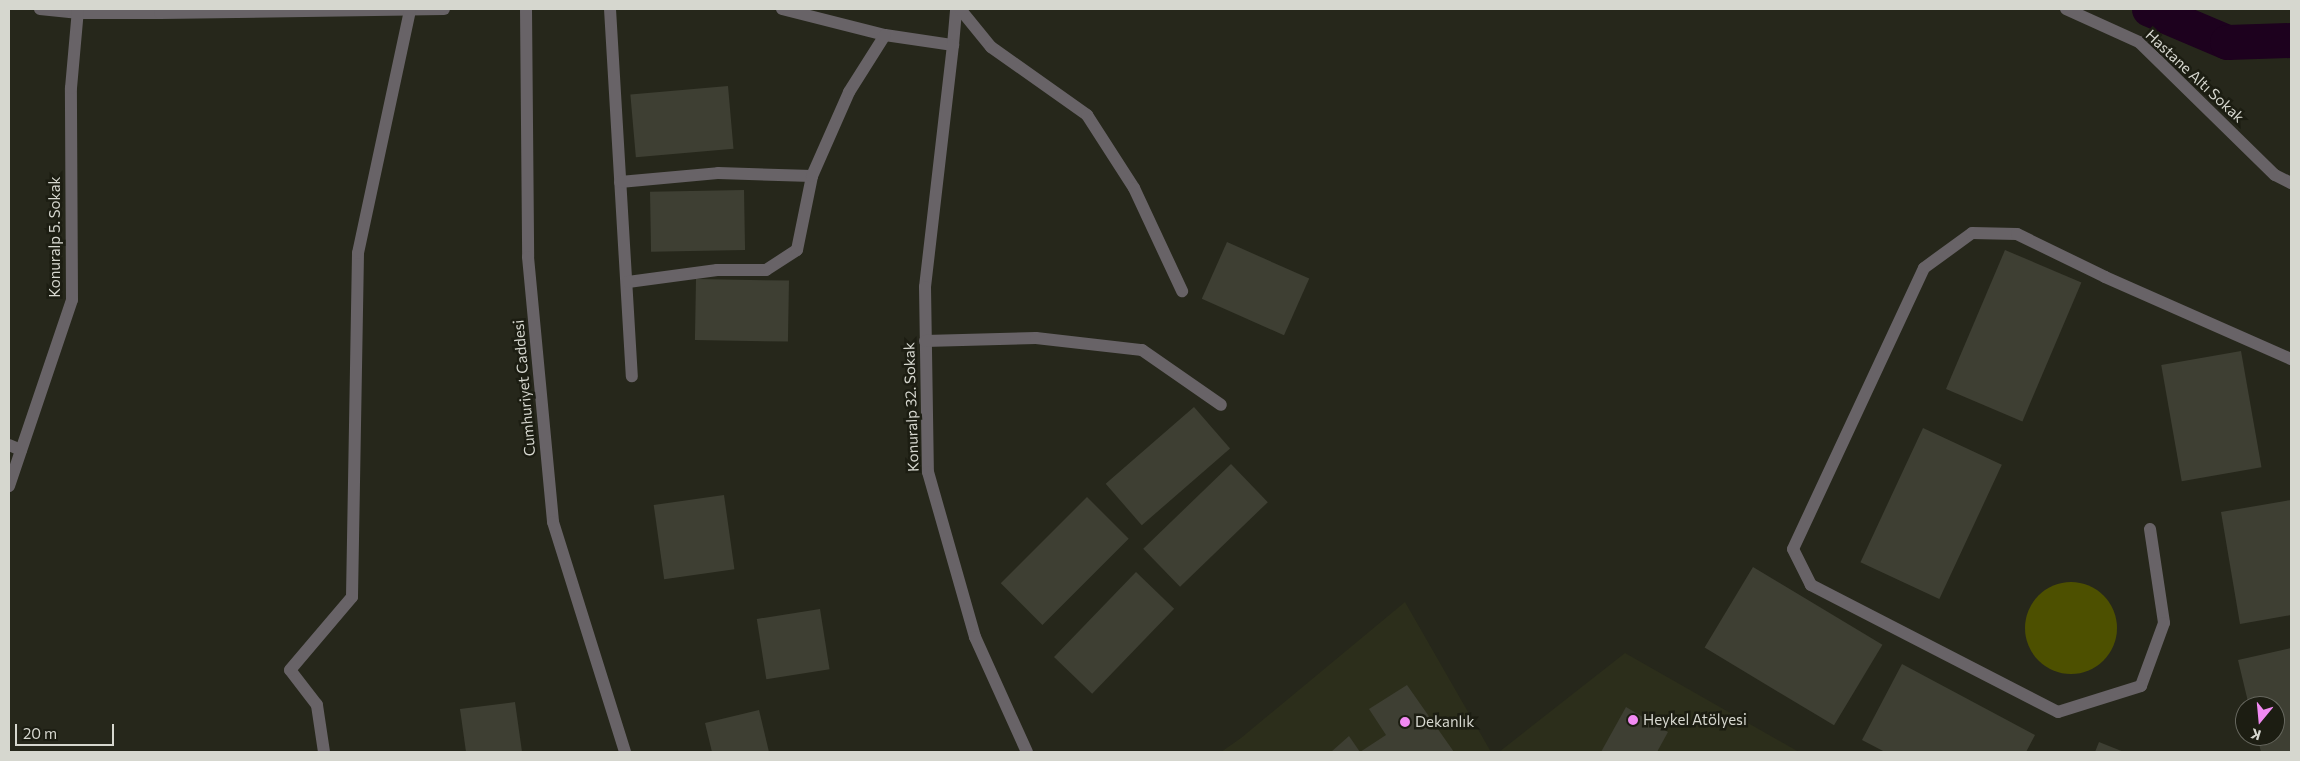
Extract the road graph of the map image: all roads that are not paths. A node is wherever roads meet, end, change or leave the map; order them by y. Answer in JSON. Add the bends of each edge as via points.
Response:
{"nodes":[{"id":1,"x":40,"y":9,"type":"edge"},
{"id":2,"x":444,"y":9,"type":"edge"},
{"id":3,"x":526,"y":9,"type":"edge"},
{"id":4,"x":610,"y":9,"type":"edge"},
{"id":5,"x":782,"y":9,"type":"edge"},
{"id":6,"x":956,"y":9,"type":"edge"},
{"id":7,"x":960,"y":9,"type":"edge"},
{"id":8,"x":2066,"y":9,"type":"edge"},
{"id":9,"x":78,"y":11,"type":"edge"},
{"id":10,"x":410,"y":11,"type":"junction"},
{"id":11,"x":885,"y":35,"type":"junction"},
{"id":12,"x":953,"y":45,"type":"junction"},
{"id":13,"x":812,"y":176,"type":"junction"},
{"id":14,"x":620,"y":182,"type":"junction"},
{"id":15,"x":2291,"y":183,"type":"edge"},
{"id":16,"x":628,"y":282,"type":"junction"},
{"id":17,"x":1182,"y":291,"type":"dead end"},
{"id":18,"x":925,"y":341,"type":"junction"},
{"id":19,"x":2291,"y":359,"type":"edge"},
{"id":20,"x":632,"y":376,"type":"dead end"},
{"id":21,"x":1221,"y":405,"type":"dead end"},
{"id":22,"x":15,"y":447,"type":"edge"},
{"id":23,"x":9,"y":486,"type":"edge"},
{"id":24,"x":2150,"y":529,"type":"dead end"},
{"id":25,"x":324,"y":752,"type":"edge"},
{"id":26,"x":625,"y":752,"type":"edge"},
{"id":27,"x":1027,"y":752,"type":"edge"}],
"edges":[{"from":1,"to":9,"type":"street"},
{"from":2,"to":10,"type":"street"},
{"from":3,"to":26,"type":"street","name":"Cumhuriyet Caddesi","via":[[528,257],[553,522]]},
{"from":4,"to":14,"type":"street"},
{"from":5,"to":11,"type":"street"},
{"from":6,"to":12,"type":"street","name":"Konuralp 32. Sokak"},
{"from":7,"to":17,"type":"street","via":[[991,47],[1086,115],[1134,188]]},
{"from":8,"to":15,"type":"street","name":"Hastane Altı Sokak","via":[[2139,42],[2274,174]]},
{"from":9,"to":10,"type":"street"},
{"from":9,"to":22,"type":"street","name":"Konuralp 5. Sokak","via":[[71,88],[72,300]]},
{"from":10,"to":25,"type":"street","via":[[358,254],[352,597],[290,670],[317,705]]},
{"from":11,"to":12,"type":"street"},
{"from":11,"to":13,"type":"street","via":[[849,92]]},
{"from":12,"to":18,"type":"street","name":"Konuralp 32. Sokak","via":[[925,287]]},
{"from":13,"to":14,"type":"street","via":[[718,173]]},
{"from":13,"to":16,"type":"street","via":[[797,250],[766,270],[717,270]]},
{"from":14,"to":16,"type":"street"},
{"from":16,"to":20,"type":"street"},
{"from":18,"to":21,"type":"street","via":[[1036,338],[1142,350]]},
{"from":18,"to":27,"type":"street","name":"Konuralp 32. Sokak","via":[[928,472],[975,637]]},
{"from":19,"to":24,"type":"street","via":[[2105,277],[2017,234],[1972,233],[1924,268],[1793,549],[1811,585],[2058,712],[2141,686],[2164,623]]},
{"from":22,"to":23,"type":"street","name":"Konuralp 5. Sokak"}]}
